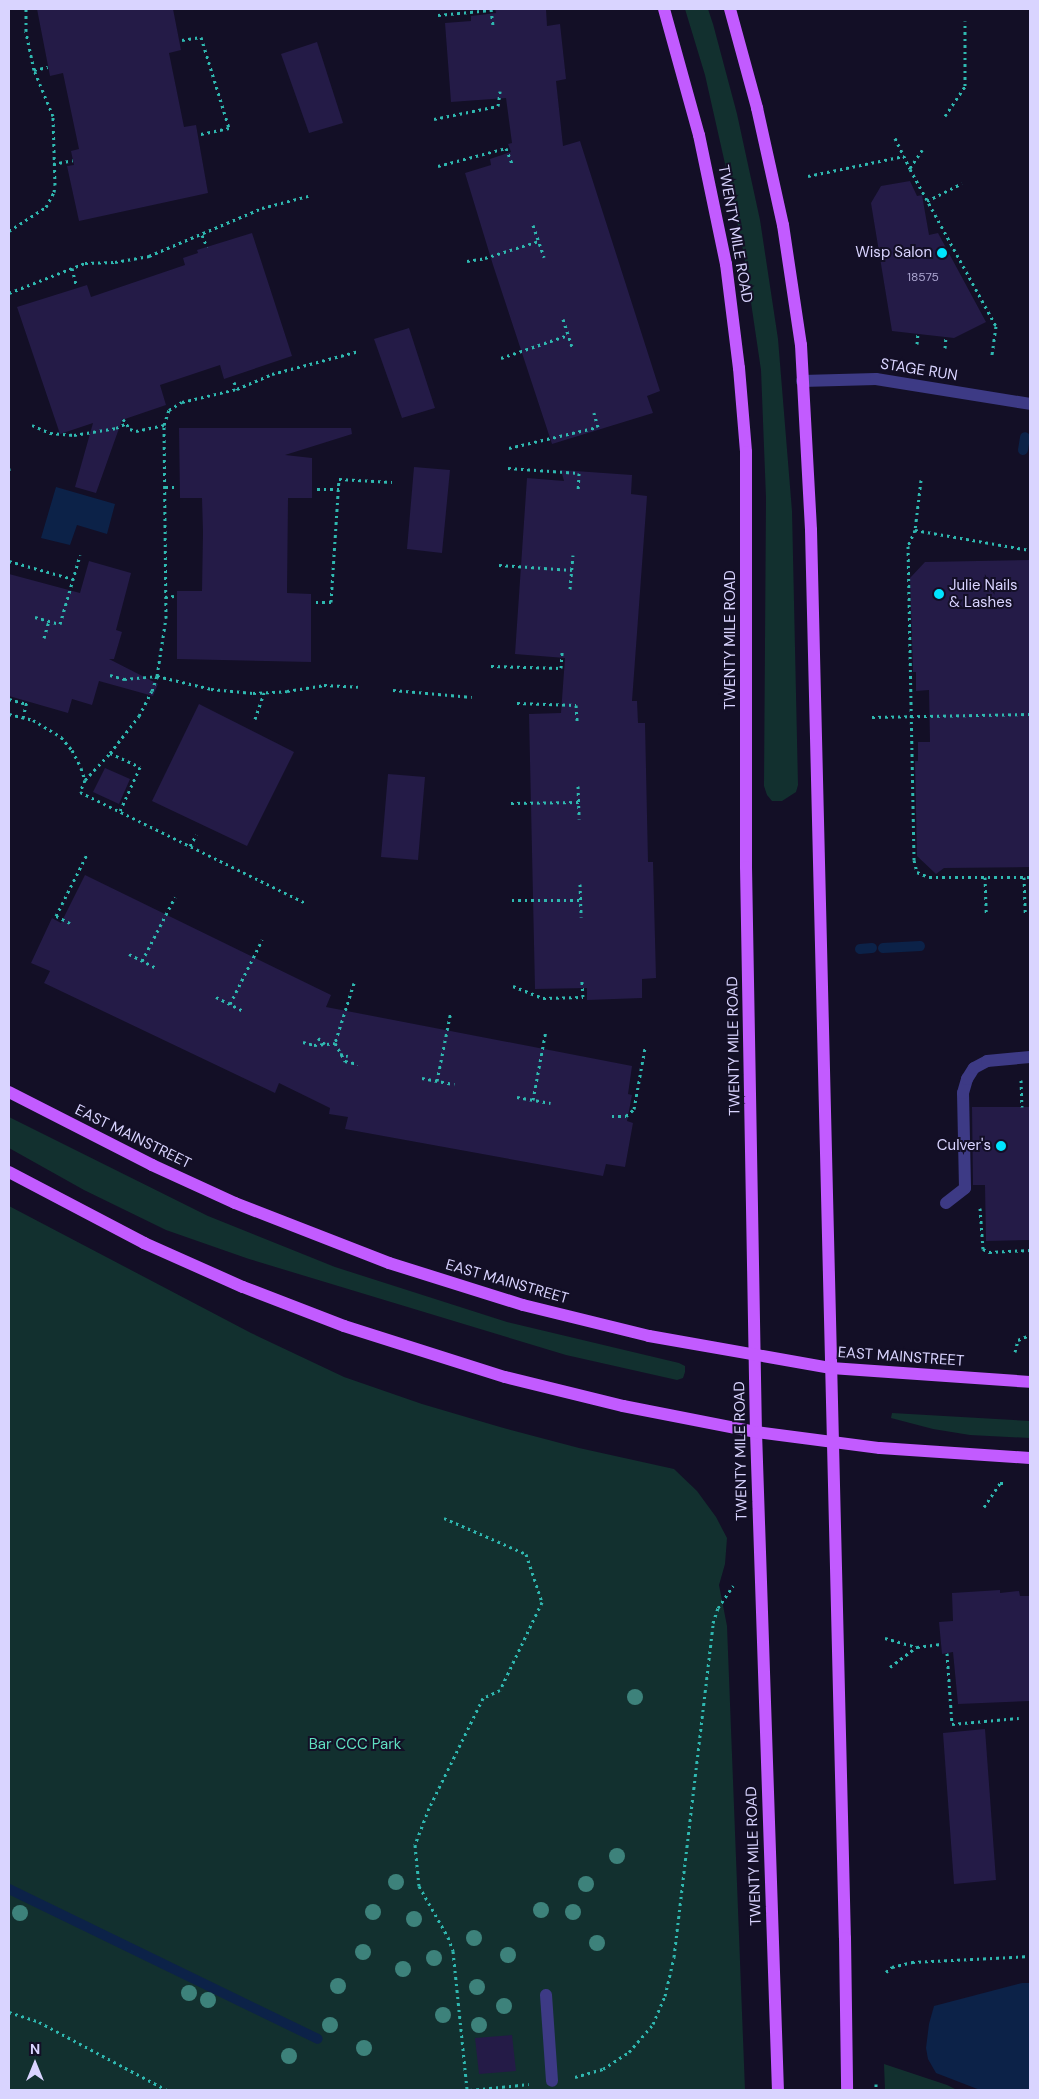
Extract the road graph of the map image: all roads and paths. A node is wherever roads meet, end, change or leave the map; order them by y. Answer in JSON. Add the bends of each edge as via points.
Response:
{"nodes":[{"id":1,"x":26,"y":9,"type":"edge"},
{"id":2,"x":491,"y":9,"type":"edge"},
{"id":3,"x":664,"y":9,"type":"edge"},
{"id":4,"x":730,"y":9,"type":"edge"},
{"id":5,"x":438,"y":15,"type":"dead end"},
{"id":6,"x":965,"y":21,"type":"dead end"},
{"id":7,"x":493,"y":26,"type":"dead end"},
{"id":8,"x":182,"y":40,"type":"dead end"},
{"id":9,"x":48,"y":66,"type":"dead end"},
{"id":10,"x":34,"y":70,"type":"junction"},
{"id":11,"x":500,"y":91,"type":"dead end"},
{"id":12,"x":945,"y":116,"type":"dead end"},
{"id":13,"x":434,"y":119,"type":"dead end"},
{"id":14,"x":200,"y":134,"type":"dead end"},
{"id":15,"x":895,"y":138,"type":"dead end"},
{"id":16,"x":922,"y":150,"type":"dead end"},
{"id":17,"x":904,"y":156,"type":"junction"},
{"id":18,"x":73,"y":160,"type":"dead end"},
{"id":19,"x":54,"y":164,"type":"junction"},
{"id":20,"x":512,"y":164,"type":"dead end"},
{"id":21,"x":438,"y":166,"type":"dead end"},
{"id":22,"x":910,"y":169,"type":"junction"},
{"id":23,"x":808,"y":176,"type":"dead end"},
{"id":24,"x":962,"y":183,"type":"dead end"},
{"id":25,"x":308,"y":196,"type":"dead end"},
{"id":26,"x":927,"y":201,"type":"junction"},
{"id":27,"x":534,"y":225,"type":"dead end"},
{"id":28,"x":9,"y":231,"type":"edge"},
{"id":29,"x":202,"y":235,"type":"junction"},
{"id":30,"x":539,"y":241,"type":"junction"},
{"id":31,"x":207,"y":247,"type":"dead end"},
{"id":32,"x":544,"y":257,"type":"dead end"},
{"id":33,"x":467,"y":261,"type":"dead end"},
{"id":34,"x":72,"y":268,"type":"junction"},
{"id":35,"x":76,"y":284,"type":"dead end"},
{"id":36,"x":9,"y":293,"type":"edge"},
{"id":37,"x":563,"y":319,"type":"dead end"},
{"id":38,"x":918,"y":332,"type":"dead end"},
{"id":39,"x":568,"y":335,"type":"junction"},
{"id":40,"x":946,"y":337,"type":"dead end"},
{"id":41,"x":917,"y":344,"type":"dead end"},
{"id":42,"x":945,"y":348,"type":"dead end"},
{"id":43,"x":573,"y":349,"type":"dead end"},
{"id":44,"x":359,"y":351,"type":"dead end"},
{"id":45,"x":992,"y":355,"type":"dead end"},
{"id":46,"x":501,"y":358,"type":"dead end"},
{"id":47,"x":802,"y":381,"type":"junction"},
{"id":48,"x":234,"y":382,"type":"dead end"},
{"id":49,"x":237,"y":389,"type":"junction"},
{"id":50,"x":1030,"y":404,"type":"edge"},
{"id":51,"x":594,"y":413,"type":"dead end"},
{"id":52,"x":122,"y":419,"type":"dead end"},
{"id":53,"x":125,"y":424,"type":"junction"},
{"id":54,"x":164,"y":425,"type":"junction"},
{"id":55,"x":32,"y":426,"type":"dead end"},
{"id":56,"x":509,"y":448,"type":"dead end"},
{"id":57,"x":9,"y":468,"type":"edge"},
{"id":58,"x":508,"y":468,"type":"dead end"},
{"id":59,"x":9,"y":472,"type":"edge"},
{"id":60,"x":921,"y":480,"type":"dead end"},
{"id":61,"x":392,"y":482,"type":"dead end"},
{"id":62,"x":165,"y":487,"type":"junction"},
{"id":63,"x":174,"y":487,"type":"dead end"},
{"id":64,"x":317,"y":489,"type":"dead end"},
{"id":65,"x":339,"y":489,"type":"junction"},
{"id":66,"x":578,"y":490,"type":"dead end"},
{"id":67,"x":915,"y":530,"type":"junction"},
{"id":68,"x":1030,"y":550,"type":"edge"},
{"id":69,"x":80,"y":555,"type":"dead end"},
{"id":70,"x":572,"y":555,"type":"dead end"},
{"id":71,"x":9,"y":560,"type":"edge"},
{"id":72,"x":499,"y":565,"type":"dead end"},
{"id":73,"x":572,"y":570,"type":"junction"},
{"id":74,"x":73,"y":579,"type":"junction"},
{"id":75,"x":570,"y":589,"type":"dead end"},
{"id":76,"x":165,"y":596,"type":"junction"},
{"id":77,"x":174,"y":596,"type":"dead end"},
{"id":78,"x":316,"y":602,"type":"dead end"},
{"id":79,"x":35,"y":617,"type":"dead end"},
{"id":80,"x":49,"y":621,"type":"junction"},
{"id":81,"x":44,"y":638,"type":"dead end"},
{"id":82,"x":562,"y":652,"type":"dead end"},
{"id":83,"x":491,"y":666,"type":"dead end"},
{"id":84,"x":110,"y":675,"type":"dead end"},
{"id":85,"x":157,"y":676,"type":"junction"},
{"id":86,"x":358,"y":687,"type":"dead end"},
{"id":87,"x":393,"y":690,"type":"dead end"},
{"id":88,"x":264,"y":693,"type":"junction"},
{"id":89,"x":472,"y":697,"type":"dead end"},
{"id":90,"x":9,"y":699,"type":"edge"},
{"id":91,"x":517,"y":703,"type":"dead end"},
{"id":92,"x":9,"y":714,"type":"edge"},
{"id":93,"x":1030,"y":714,"type":"edge"},
{"id":94,"x":910,"y":716,"type":"junction"},
{"id":95,"x":872,"y":717,"type":"dead end"},
{"id":96,"x":23,"y":718,"type":"junction"},
{"id":97,"x":255,"y":719,"type":"dead end"},
{"id":98,"x":577,"y":721,"type":"dead end"},
{"id":99,"x":110,"y":753,"type":"junction"},
{"id":100,"x":85,"y":780,"type":"junction"},
{"id":101,"x":578,"y":786,"type":"dead end"},
{"id":102,"x":579,"y":802,"type":"junction"},
{"id":103,"x":511,"y":803,"type":"dead end"},
{"id":104,"x":120,"y":811,"type":"junction"},
{"id":105,"x":579,"y":819,"type":"dead end"},
{"id":106,"x":196,"y":835,"type":"dead end"},
{"id":107,"x":190,"y":846,"type":"junction"},
{"id":108,"x":87,"y":854,"type":"dead end"},
{"id":109,"x":985,"y":877,"type":"junction"},
{"id":110,"x":1024,"y":877,"type":"junction"},
{"id":111,"x":1030,"y":877,"type":"edge"},
{"id":112,"x":580,"y":884,"type":"dead end"},
{"id":113,"x":175,"y":897,"type":"dead end"},
{"id":114,"x":512,"y":900,"type":"dead end"},
{"id":115,"x":581,"y":900,"type":"junction"},
{"id":116,"x":306,"y":903,"type":"dead end"},
{"id":117,"x":1025,"y":913,"type":"dead end"},
{"id":118,"x":986,"y":914,"type":"dead end"},
{"id":119,"x":581,"y":917,"type":"dead end"},
{"id":120,"x":70,"y":924,"type":"dead end"},
{"id":121,"x":262,"y":940,"type":"dead end"},
{"id":122,"x":129,"y":954,"type":"dead end"},
{"id":123,"x":142,"y":961,"type":"junction"},
{"id":124,"x":157,"y":968,"type":"dead end"},
{"id":125,"x":582,"y":981,"type":"dead end"},
{"id":126,"x":354,"y":984,"type":"dead end"},
{"id":127,"x":513,"y":986,"type":"dead end"},
{"id":128,"x":216,"y":998,"type":"dead end"},
{"id":129,"x":230,"y":1004,"type":"junction"},
{"id":130,"x":244,"y":1011,"type":"dead end"},
{"id":131,"x":451,"y":1012,"type":"dead end"},
{"id":132,"x":546,"y":1030,"type":"dead end"},
{"id":133,"x":318,"y":1038,"type":"dead end"},
{"id":134,"x":303,"y":1042,"type":"dead end"},
{"id":135,"x":335,"y":1043,"type":"junction"},
{"id":136,"x":325,"y":1044,"type":"junction"},
{"id":137,"x":645,"y":1048,"type":"dead end"},
{"id":138,"x":340,"y":1054,"type":"junction"},
{"id":139,"x":348,"y":1056,"type":"dead end"},
{"id":140,"x":1030,"y":1058,"type":"edge"},
{"id":141,"x":358,"y":1064,"type":"dead end"},
{"id":142,"x":1021,"y":1077,"type":"dead end"},
{"id":143,"x":422,"y":1078,"type":"dead end"},
{"id":144,"x":437,"y":1081,"type":"junction"},
{"id":145,"x":454,"y":1084,"type":"dead end"},
{"id":146,"x":9,"y":1092,"type":"edge"},
{"id":147,"x":517,"y":1097,"type":"dead end"},
{"id":148,"x":534,"y":1100,"type":"junction"},
{"id":149,"x":550,"y":1103,"type":"dead end"},
{"id":150,"x":1022,"y":1107,"type":"dead end"},
{"id":151,"x":612,"y":1116,"type":"dead end"},
{"id":152,"x":9,"y":1172,"type":"edge"},
{"id":153,"x":980,"y":1202,"type":"dead end"},
{"id":154,"x":946,"y":1203,"type":"dead end"},
{"id":155,"x":1030,"y":1250,"type":"edge"},
{"id":156,"x":1030,"y":1335,"type":"edge"},
{"id":157,"x":1015,"y":1352,"type":"dead end"},
{"id":158,"x":755,"y":1356,"type":"junction"},
{"id":159,"x":830,"y":1368,"type":"junction"},
{"id":160,"x":1030,"y":1382,"type":"edge"},
{"id":161,"x":756,"y":1432,"type":"junction"},
{"id":162,"x":831,"y":1442,"type":"junction"},
{"id":163,"x":1030,"y":1458,"type":"edge"},
{"id":164,"x":1010,"y":1483,"type":"dead end"},
{"id":165,"x":984,"y":1507,"type":"dead end"},
{"id":166,"x":444,"y":1518,"type":"dead end"},
{"id":167,"x":733,"y":1586,"type":"dead end"},
{"id":168,"x":885,"y":1638,"type":"dead end"},
{"id":169,"x":941,"y":1644,"type":"dead end"},
{"id":170,"x":917,"y":1648,"type":"junction"},
{"id":171,"x":947,"y":1653,"type":"dead end"},
{"id":172,"x":890,"y":1667,"type":"dead end"},
{"id":173,"x":1019,"y":1718,"type":"dead end"},
{"id":174,"x":1030,"y":1956,"type":"edge"},
{"id":175,"x":886,"y":1972,"type":"dead end"},
{"id":176,"x":546,"y":1995,"type":"dead end"},
{"id":177,"x":9,"y":2012,"type":"edge"},
{"id":178,"x":552,"y":2081,"type":"junction"},
{"id":179,"x":876,"y":2084,"type":"dead end"},
{"id":180,"x":847,"y":2087,"type":"edge"},
{"id":181,"x":167,"y":2090,"type":"edge"},
{"id":182,"x":469,"y":2090,"type":"edge"},
{"id":183,"x":778,"y":2090,"type":"edge"},
{"id":184,"x":876,"y":2090,"type":"edge"}],
"edges":[{"from":1,"to":10,"type":"path","via":[[26,31]]},
{"from":2,"to":5,"type":"path"},
{"from":2,"to":7,"type":"path"},
{"from":3,"to":158,"type":"main road","name":"TWENTY MILE ROAD","via":[[699,135],[726,264],[746,452],[746,867]]},
{"from":4,"to":47,"type":"main road","via":[[757,108],[783,225],[801,345]]},
{"from":6,"to":12,"type":"path","via":[[965,86]]},
{"from":8,"to":14,"type":"path","via":[[201,37],[229,128]]},
{"from":9,"to":10,"type":"path"},
{"from":10,"to":19,"type":"path","via":[[53,116]]},
{"from":11,"to":13,"type":"path","via":[[498,106]]},
{"from":15,"to":17,"type":"path"},
{"from":16,"to":22,"type":"path"},
{"from":17,"to":22,"type":"path"},
{"from":17,"to":23,"type":"path"},
{"from":18,"to":19,"type":"path"},
{"from":19,"to":28,"type":"path","via":[[55,185],[51,199],[41,211]]},
{"from":20,"to":21,"type":"path","via":[[506,148]]},
{"from":22,"to":26,"type":"path"},
{"from":24,"to":26,"type":"path"},
{"from":25,"to":29,"type":"path","via":[[262,208]]},
{"from":26,"to":45,"type":"path","via":[[996,326]]},
{"from":27,"to":30,"type":"path"},
{"from":29,"to":31,"type":"path"},
{"from":29,"to":34,"type":"path","via":[[142,258],[85,263]]},
{"from":30,"to":32,"type":"path"},
{"from":30,"to":33,"type":"path"},
{"from":34,"to":35,"type":"path"},
{"from":34,"to":36,"type":"path"},
{"from":37,"to":39,"type":"path"},
{"from":38,"to":41,"type":"path"},
{"from":39,"to":43,"type":"path"},
{"from":39,"to":46,"type":"path"},
{"from":40,"to":42,"type":"path"},
{"from":44,"to":49,"type":"path","via":[[272,374]]},
{"from":47,"to":50,"type":"street","name":"STAGE RUN","via":[[876,380]]},
{"from":47,"to":159,"type":"main road","via":[[810,530]]},
{"from":48,"to":49,"type":"path"},
{"from":49,"to":54,"type":"path","via":[[174,406],[166,415]]},
{"from":51,"to":56,"type":"path","via":[[598,427]]},
{"from":52,"to":53,"type":"path"},
{"from":53,"to":54,"type":"path","via":[[136,430]]},
{"from":53,"to":55,"type":"path","via":[[74,435],[50,433]]},
{"from":54,"to":62,"type":"path"},
{"from":57,"to":59,"type":"path"},
{"from":58,"to":66,"type":"path","via":[[579,473]]},
{"from":60,"to":67,"type":"path"},
{"from":61,"to":65,"type":"path","via":[[339,479]]},
{"from":62,"to":63,"type":"path"},
{"from":62,"to":76,"type":"path"},
{"from":64,"to":65,"type":"path"},
{"from":65,"to":78,"type":"path","via":[[331,602]]},
{"from":67,"to":68,"type":"path"},
{"from":67,"to":94,"type":"path","via":[[908,546]]},
{"from":69,"to":74,"type":"path"},
{"from":70,"to":73,"type":"path"},
{"from":71,"to":74,"type":"path"},
{"from":72,"to":73,"type":"path"},
{"from":73,"to":75,"type":"path"},
{"from":74,"to":80,"type":"path","via":[[60,624]]},
{"from":76,"to":77,"type":"path"},
{"from":76,"to":85,"type":"path","via":[[165,634]]},
{"from":79,"to":80,"type":"path"},
{"from":80,"to":81,"type":"path"},
{"from":82,"to":83,"type":"path","via":[[561,668]]},
{"from":84,"to":85,"type":"path","via":[[124,679]]},
{"from":85,"to":88,"type":"path","via":[[211,689]]},
{"from":85,"to":99,"type":"path","via":[[139,716]]},
{"from":86,"to":88,"type":"path","via":[[324,684]]},
{"from":87,"to":89,"type":"path"},
{"from":88,"to":97,"type":"path"},
{"from":90,"to":96,"type":"path","via":[[27,702]]},
{"from":91,"to":98,"type":"path","via":[[576,705]]},
{"from":92,"to":96,"type":"path"},
{"from":93,"to":94,"type":"path"},
{"from":94,"to":95,"type":"path"},
{"from":94,"to":109,"type":"path","via":[[917,872],[929,877]]},
{"from":96,"to":100,"type":"path","via":[[33,720],[61,737],[78,760]]},
{"from":99,"to":100,"type":"path"},
{"from":99,"to":104,"type":"path","via":[[140,767]]},
{"from":100,"to":104,"type":"path","via":[[80,792]]},
{"from":101,"to":102,"type":"path"},
{"from":102,"to":103,"type":"path"},
{"from":102,"to":105,"type":"path"},
{"from":104,"to":107,"type":"path"},
{"from":106,"to":107,"type":"path"},
{"from":107,"to":116,"type":"path"},
{"from":108,"to":120,"type":"path","via":[[56,916]]},
{"from":109,"to":110,"type":"path"},
{"from":109,"to":118,"type":"path"},
{"from":110,"to":111,"type":"path"},
{"from":110,"to":117,"type":"path"},
{"from":112,"to":115,"type":"path"},
{"from":113,"to":123,"type":"path"},
{"from":114,"to":115,"type":"path"},
{"from":115,"to":119,"type":"path"},
{"from":121,"to":129,"type":"path"},
{"from":122,"to":123,"type":"path"},
{"from":123,"to":124,"type":"path"},
{"from":125,"to":127,"type":"path","via":[[582,997],[543,998]]},
{"from":126,"to":135,"type":"path"},
{"from":128,"to":129,"type":"path"},
{"from":129,"to":130,"type":"path"},
{"from":131,"to":144,"type":"path"},
{"from":132,"to":148,"type":"path"},
{"from":133,"to":136,"type":"path"},
{"from":134,"to":136,"type":"path"},
{"from":135,"to":136,"type":"path"},
{"from":135,"to":138,"type":"path"},
{"from":137,"to":151,"type":"path","via":[[634,1108],[626,1116]]},
{"from":138,"to":139,"type":"path"},
{"from":138,"to":141,"type":"path","via":[[345,1061]]},
{"from":140,"to":154,"type":"street","via":[[987,1061],[974,1068],[967,1079],[963,1093],[965,1188]]},
{"from":142,"to":150,"type":"path"},
{"from":143,"to":144,"type":"path"},
{"from":144,"to":145,"type":"path"},
{"from":146,"to":158,"type":"main road","name":"EAST MAINSTREET","via":[[192,1184],[363,1253],[462,1287],[557,1314],[648,1336]]},
{"from":147,"to":148,"type":"path"},
{"from":148,"to":149,"type":"path"},
{"from":152,"to":161,"type":"main road","via":[[189,1264],[353,1329],[452,1361],[572,1394]]},
{"from":153,"to":155,"type":"path","via":[[983,1249],[989,1252]]},
{"from":156,"to":157,"type":"path","via":[[1018,1340]]},
{"from":158,"to":159,"type":"main road","name":"EAST MAINSTREET"},
{"from":158,"to":161,"type":"main road","name":"TWENTY MILE ROAD"},
{"from":159,"to":160,"type":"main road","name":"EAST MAINSTREET"},
{"from":159,"to":162,"type":"main road"},
{"from":161,"to":162,"type":"main road"},
{"from":161,"to":183,"type":"main road","name":"TWENTY MILE ROAD"},
{"from":162,"to":163,"type":"main road"},
{"from":162,"to":180,"type":"main road"},
{"from":164,"to":165,"type":"path","via":[[1000,1483]]},
{"from":166,"to":182,"type":"path","via":[[526,1554],[542,1602],[500,1690],[483,1698],[429,1808],[415,1845],[419,1886],[453,1951]]},
{"from":167,"to":178,"type":"path","via":[[718,1608],[713,1623],[674,1957],[665,1996],[653,2024],[617,2062],[588,2074]]},
{"from":168,"to":170,"type":"path"},
{"from":169,"to":170,"type":"path"},
{"from":170,"to":172,"type":"path"},
{"from":171,"to":173,"type":"path","via":[[952,1724]]},
{"from":174,"to":175,"type":"path","via":[[912,1962],[892,1966]]},
{"from":176,"to":178,"type":"street"},
{"from":177,"to":181,"type":"path","via":[[39,2022]]},
{"from":178,"to":182,"type":"path"},
{"from":179,"to":184,"type":"path"}]}
